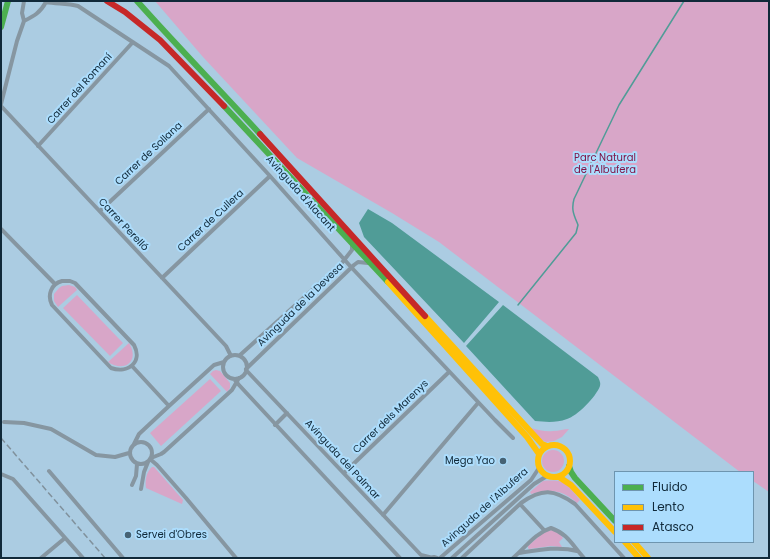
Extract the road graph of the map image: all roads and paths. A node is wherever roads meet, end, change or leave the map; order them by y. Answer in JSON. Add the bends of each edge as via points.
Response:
{"nodes":[{"id":1,"x":8,"y":1,"type":"edge"},
{"id":2,"x":24,"y":1,"type":"edge"},
{"id":3,"x":107,"y":1,"type":"edge"},
{"id":4,"x":137,"y":1,"type":"edge"},
{"id":5,"x":46,"y":2,"type":"edge"},
{"id":6,"x":24,"y":21,"type":"junction"},
{"id":7,"x":1,"y":27,"type":"edge"},
{"id":8,"x":133,"y":42,"type":"junction"},
{"id":9,"x":1,"y":105,"type":"edge"},
{"id":10,"x":209,"y":109,"type":"junction"},
{"id":11,"x":38,"y":146,"type":"junction"},
{"id":12,"x":270,"y":176,"type":"junction"},
{"id":13,"x":100,"y":211,"type":"junction"},
{"id":14,"x":1,"y":229,"type":"edge"},
{"id":15,"x":352,"y":244,"type":"junction"},
{"id":16,"x":345,"y":259,"type":"junction"},
{"id":17,"x":370,"y":264,"type":"junction"},
{"id":18,"x":351,"y":268,"type":"junction"},
{"id":19,"x":162,"y":278,"type":"junction"},
{"id":20,"x":55,"y":284,"type":"junction"},
{"id":21,"x":231,"y":356,"type":"junction"},
{"id":22,"x":239,"y":356,"type":"junction"},
{"id":23,"x":224,"y":362,"type":"junction"},
{"id":24,"x":132,"y":366,"type":"junction"},
{"id":25,"x":246,"y":370,"type":"junction"},
{"id":26,"x":449,"y":372,"type":"junction"},
{"id":27,"x":236,"y":380,"type":"junction"},
{"id":28,"x":478,"y":403,"type":"junction"},
{"id":29,"x":170,"y":406,"type":"junction"},
{"id":30,"x":287,"y":414,"type":"junction"},
{"id":31,"x":4,"y":422,"type":"dead end"},
{"id":32,"x":275,"y":424,"type":"junction"},
{"id":33,"x":512,"y":438,"type":"dead end"},
{"id":34,"x":134,"y":444,"type":"junction"},
{"id":35,"x":547,"y":446,"type":"junction"},
{"id":36,"x":129,"y":453,"type":"junction"},
{"id":37,"x":539,"y":454,"type":"junction"},
{"id":38,"x":150,"y":460,"type":"junction"},
{"id":39,"x":137,"y":464,"type":"junction"},
{"id":40,"x":569,"y":466,"type":"junction"},
{"id":41,"x":539,"y":468,"type":"junction"},
{"id":42,"x":49,"y":471,"type":"dead end"},
{"id":43,"x":344,"y":473,"type":"junction"},
{"id":44,"x":1,"y":474,"type":"edge"},
{"id":45,"x":547,"y":476,"type":"junction"},
{"id":46,"x":559,"y":477,"type":"junction"},
{"id":47,"x":132,"y":485,"type":"dead end"},
{"id":48,"x":141,"y":489,"type":"dead end"},
{"id":49,"x":520,"y":504,"type":"junction"},
{"id":50,"x":383,"y":515,"type":"junction"},
{"id":51,"x":614,"y":520,"type":"edge"},
{"id":52,"x":544,"y":530,"type":"junction"},
{"id":53,"x":614,"y":531,"type":"edge"},
{"id":54,"x":65,"y":538,"type":"junction"},
{"id":55,"x":625,"y":543,"type":"edge"},
{"id":56,"x":635,"y":543,"type":"edge"},
{"id":57,"x":578,"y":551,"type":"junction"},
{"id":58,"x":519,"y":553,"type":"junction"},
{"id":59,"x":623,"y":557,"type":"edge"},
{"id":60,"x":41,"y":558,"type":"edge"},
{"id":61,"x":83,"y":558,"type":"edge"},
{"id":62,"x":123,"y":558,"type":"edge"},
{"id":63,"x":236,"y":558,"type":"edge"},
{"id":64,"x":400,"y":558,"type":"edge"},
{"id":65,"x":428,"y":558,"type":"edge"},
{"id":66,"x":437,"y":558,"type":"edge"},
{"id":67,"x":440,"y":558,"type":"edge"},
{"id":68,"x":452,"y":558,"type":"edge"},
{"id":69,"x":462,"y":558,"type":"edge"},
{"id":70,"x":513,"y":558,"type":"edge"},
{"id":71,"x":584,"y":558,"type":"edge"},
{"id":72,"x":639,"y":558,"type":"edge"},
{"id":73,"x":648,"y":558,"type":"edge"}],
"edges":[{"from":1,"to":7,"type":"main road"},
{"from":2,"to":6,"type":"street"},
{"from":3,"to":15,"type":"main road","name":"Avinguda d'Alacant","via":[[160,40]]},
{"from":4,"to":35,"type":"main road","name":"Avinguda d'Alacant","via":[[542,444]]},
{"from":5,"to":6,"type":"street","via":[[37,14]]},
{"from":5,"to":8,"type":"street","name":"Avinguda d'Alacant","via":[[78,6]]},
{"from":6,"to":9,"type":"street"},
{"from":8,"to":10,"type":"street","name":"Avinguda d'Alacant","via":[[169,66]]},
{"from":8,"to":11,"type":"street","name":"Carrer del Romaní"},
{"from":9,"to":11,"type":"street","name":"Carrer Perelló"},
{"from":10,"to":12,"type":"street","name":"Avinguda d'Alacant"},
{"from":10,"to":13,"type":"street","name":"Carrer de Sollana"},
{"from":11,"to":13,"type":"street","name":"Carrer Perelló"},
{"from":12,"to":16,"type":"street","name":"Avinguda d'Alacant"},
{"from":12,"to":19,"type":"street","name":"Carrer de Cullera"},
{"from":13,"to":19,"type":"street","name":"Carrer Perelló"},
{"from":14,"to":20,"type":"street"},
{"from":15,"to":16,"type":"street","name":"Avinguda de la Devesa","via":[[352,250]]},
{"from":15,"to":17,"type":"main road","name":"Avinguda d'Alacant"},
{"from":16,"to":18,"type":"street","name":"Avinguda d'Alacant"},
{"from":16,"to":22,"type":"street","name":"Avinguda de la Devesa"},
{"from":17,"to":18,"type":"street","name":"Avinguda de la Devesa","via":[[358,262]]},
{"from":17,"to":37,"type":"main road","name":"Avinguda d'Alacant","via":[[523,432]]},
{"from":18,"to":25,"type":"street","name":"Avinguda de la Devesa"},
{"from":18,"to":26,"type":"street","name":"Avinguda d'Alacant"},
{"from":19,"to":21,"type":"street","name":"Carrer Perelló","via":[[226,346]]},
{"from":20,"to":24,"type":"street","via":[[62,281],[75,283],[129,340],[136,355]]},
{"from":20,"to":24,"type":"street","via":[[50,294],[52,305],[100,357],[116,370]]},
{"from":21,"to":22,"type":"street"},
{"from":21,"to":23,"type":"street"},
{"from":22,"to":25,"type":"street","via":[[245,362]]},
{"from":23,"to":27,"type":"street","via":[[225,374]]},
{"from":23,"to":29,"type":"street","via":[[214,365]]},
{"from":24,"to":29,"type":"street"},
{"from":25,"to":27,"type":"street"},
{"from":25,"to":30,"type":"street","name":"Avinguda del Palmar"},
{"from":26,"to":28,"type":"street","name":"Avinguda d'Alacant"},
{"from":26,"to":43,"type":"street","name":"Carrer dels Marenys"},
{"from":27,"to":32,"type":"street"},
{"from":27,"to":38,"type":"street","via":[[232,390],[164,452]]},
{"from":28,"to":33,"type":"street","name":"Avinguda d'Alacant"},
{"from":28,"to":50,"type":"street"},
{"from":29,"to":34,"type":"street","via":[[139,434]]},
{"from":30,"to":32,"type":"street"},
{"from":30,"to":43,"type":"street","name":"Avinguda del Palmar"},
{"from":31,"to":36,"type":"street","via":[[24,423],[51,430],[96,455],[115,457]]},
{"from":32,"to":64,"type":"street"},
{"from":34,"to":36,"type":"street"},
{"from":34,"to":38,"type":"street","via":[[148,444],[151,450]]},
{"from":35,"to":37,"type":"main road"},
{"from":35,"to":40,"type":"main road","via":[[563,448],[569,456]]},
{"from":36,"to":39,"type":"street","via":[[131,460]]},
{"from":37,"to":41,"type":"main road"},
{"from":38,"to":39,"type":"street"},
{"from":38,"to":48,"type":"street","via":[[144,472]]},
{"from":38,"to":63,"type":"street"},
{"from":39,"to":47,"type":"street"},
{"from":40,"to":46,"type":"main road"},
{"from":40,"to":51,"type":"main road","via":[[575,478]]},
{"from":41,"to":45,"type":"main road"},
{"from":41,"to":67,"type":"street","name":"Avinguda de l'Albufera","via":[[531,480]]},
{"from":42,"to":62,"type":"street"},
{"from":43,"to":50,"type":"street","name":"Avinguda del Palmar"},
{"from":44,"to":54,"type":"street","via":[[13,479]]},
{"from":45,"to":46,"type":"main road"},
{"from":45,"to":68,"type":"street","name":"Avinguda de l'Albufera","via":[[534,484]]},
{"from":46,"to":53,"type":"main road","via":[[571,485]]},
{"from":49,"to":52,"type":"street"},
{"from":49,"to":59,"type":"street","via":[[539,493],[547,492],[567,498]]},
{"from":49,"to":69,"type":"street"},
{"from":50,"to":65,"type":"street","name":"Avinguda del Palmar","via":[[421,555]]},
{"from":52,"to":57,"type":"street","via":[[551,528],[562,533]]},
{"from":52,"to":58,"type":"street"},
{"from":54,"to":60,"type":"street"},
{"from":54,"to":61,"type":"street"},
{"from":55,"to":72,"type":"main road"},
{"from":56,"to":73,"type":"main road"},
{"from":57,"to":58,"type":"street","via":[[556,549]]},
{"from":57,"to":71,"type":"street"},
{"from":58,"to":70,"type":"street"},
{"from":65,"to":66,"type":"street"}]}
